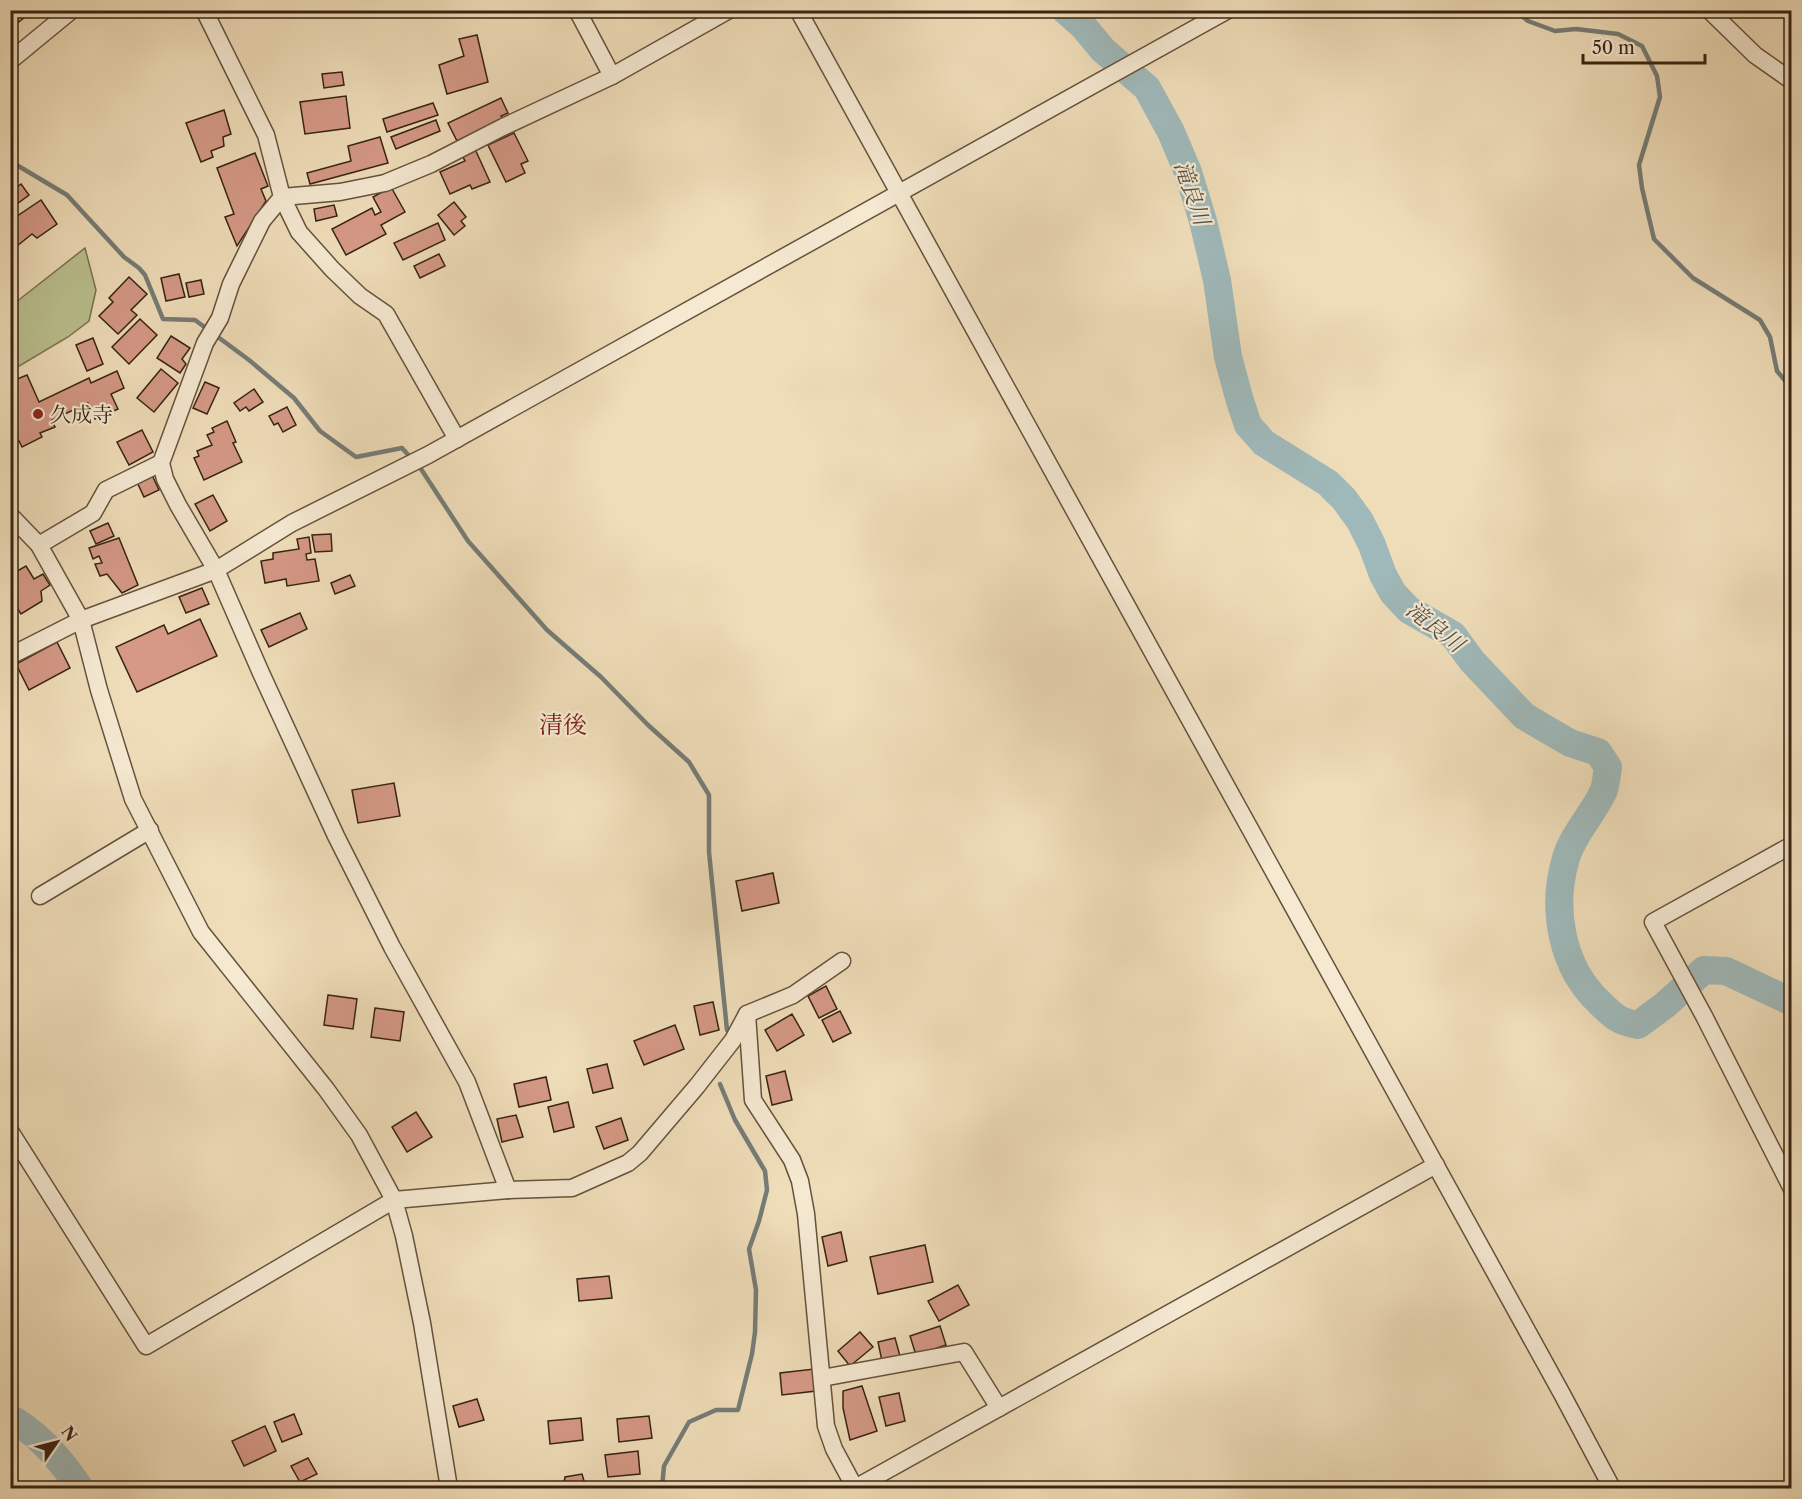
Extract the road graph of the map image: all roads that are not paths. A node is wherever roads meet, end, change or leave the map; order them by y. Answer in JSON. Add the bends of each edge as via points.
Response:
{"nodes":[{"id":1,"x":72,"y":10,"type":"edge"},
{"id":2,"x":204,"y":10,"type":"edge"},
{"id":3,"x":577,"y":10,"type":"edge"},
{"id":4,"x":729,"y":10,"type":"edge"},
{"id":5,"x":798,"y":10,"type":"edge"},
{"id":6,"x":1228,"y":10,"type":"edge"},
{"id":7,"x":1709,"y":10,"type":"edge"},
{"id":8,"x":10,"y":61,"type":"edge"},
{"id":9,"x":612,"y":76,"type":"junction"},
{"id":10,"x":1791,"y":81,"type":"edge"},
{"id":11,"x":898,"y":193,"type":"junction"},
{"id":12,"x":282,"y":197,"type":"junction"},
{"id":13,"x":456,"y":439,"type":"junction"},
{"id":14,"x":161,"y":463,"type":"junction"},
{"id":15,"x":10,"y":515,"type":"edge"},
{"id":16,"x":39,"y":545,"type":"junction"},
{"id":17,"x":216,"y":570,"type":"junction"},
{"id":18,"x":81,"y":620,"type":"junction"},
{"id":19,"x":10,"y":656,"type":"edge"},
{"id":20,"x":150,"y":830,"type":"junction"},
{"id":21,"x":1791,"y":845,"type":"edge"},
{"id":22,"x":40,"y":896,"type":"dead end"},
{"id":23,"x":842,"y":961,"type":"dead end"},
{"id":24,"x":747,"y":1014,"type":"junction"},
{"id":25,"x":10,"y":1131,"type":"edge"},
{"id":26,"x":1436,"y":1165,"type":"junction"},
{"id":27,"x":1791,"y":1189,"type":"edge"},
{"id":28,"x":508,"y":1190,"type":"junction"},
{"id":29,"x":394,"y":1200,"type":"junction"},
{"id":30,"x":822,"y":1378,"type":"junction"},
{"id":31,"x":999,"y":1408,"type":"junction"},
{"id":32,"x":449,"y":1488,"type":"edge"},
{"id":33,"x":1612,"y":1488,"type":"edge"}],
"edges":[{"from":1,"to":8,"type":"street"},
{"from":2,"to":12,"type":"street","via":[[266,135]]},
{"from":3,"to":9,"type":"street"},
{"from":4,"to":9,"type":"street"},
{"from":5,"to":11,"type":"street"},
{"from":6,"to":11,"type":"street"},
{"from":7,"to":10,"type":"street","via":[[1755,55]]},
{"from":9,"to":12,"type":"street","via":[[385,183]]},
{"from":11,"to":13,"type":"street"},
{"from":11,"to":26,"type":"street"},
{"from":12,"to":13,"type":"street","via":[[299,232],[360,296],[386,314]]},
{"from":12,"to":14,"type":"street","via":[[262,221],[231,284]]},
{"from":13,"to":17,"type":"street","via":[[292,524]]},
{"from":14,"to":16,"type":"street","via":[[106,490],[93,513]]},
{"from":14,"to":17,"type":"street","via":[[178,505]]},
{"from":15,"to":16,"type":"street"},
{"from":16,"to":18,"type":"street"},
{"from":17,"to":18,"type":"street"},
{"from":17,"to":28,"type":"street","via":[[336,836],[467,1082]]},
{"from":18,"to":19,"type":"street"},
{"from":18,"to":20,"type":"street","via":[[133,799]]},
{"from":20,"to":22,"type":"street"},
{"from":20,"to":29,"type":"street","via":[[201,932],[360,1135]]},
{"from":21,"to":27,"type":"street","via":[[1653,922]]},
{"from":23,"to":24,"type":"street","via":[[793,995]]},
{"from":24,"to":28,"type":"street","via":[[733,1040],[697,1086],[628,1163],[572,1188]]},
{"from":24,"to":30,"type":"street","via":[[753,1100],[792,1160],[802,1192]]},
{"from":25,"to":29,"type":"street","via":[[146,1346]]},
{"from":26,"to":31,"type":"street"},
{"from":26,"to":33,"type":"street"},
{"from":28,"to":29,"type":"street"},
{"from":29,"to":32,"type":"street","via":[[422,1323]]},
{"from":30,"to":31,"type":"street","via":[[964,1352]]},
{"from":30,"to":31,"type":"street","via":[[826,1426],[855,1488]]}]}
